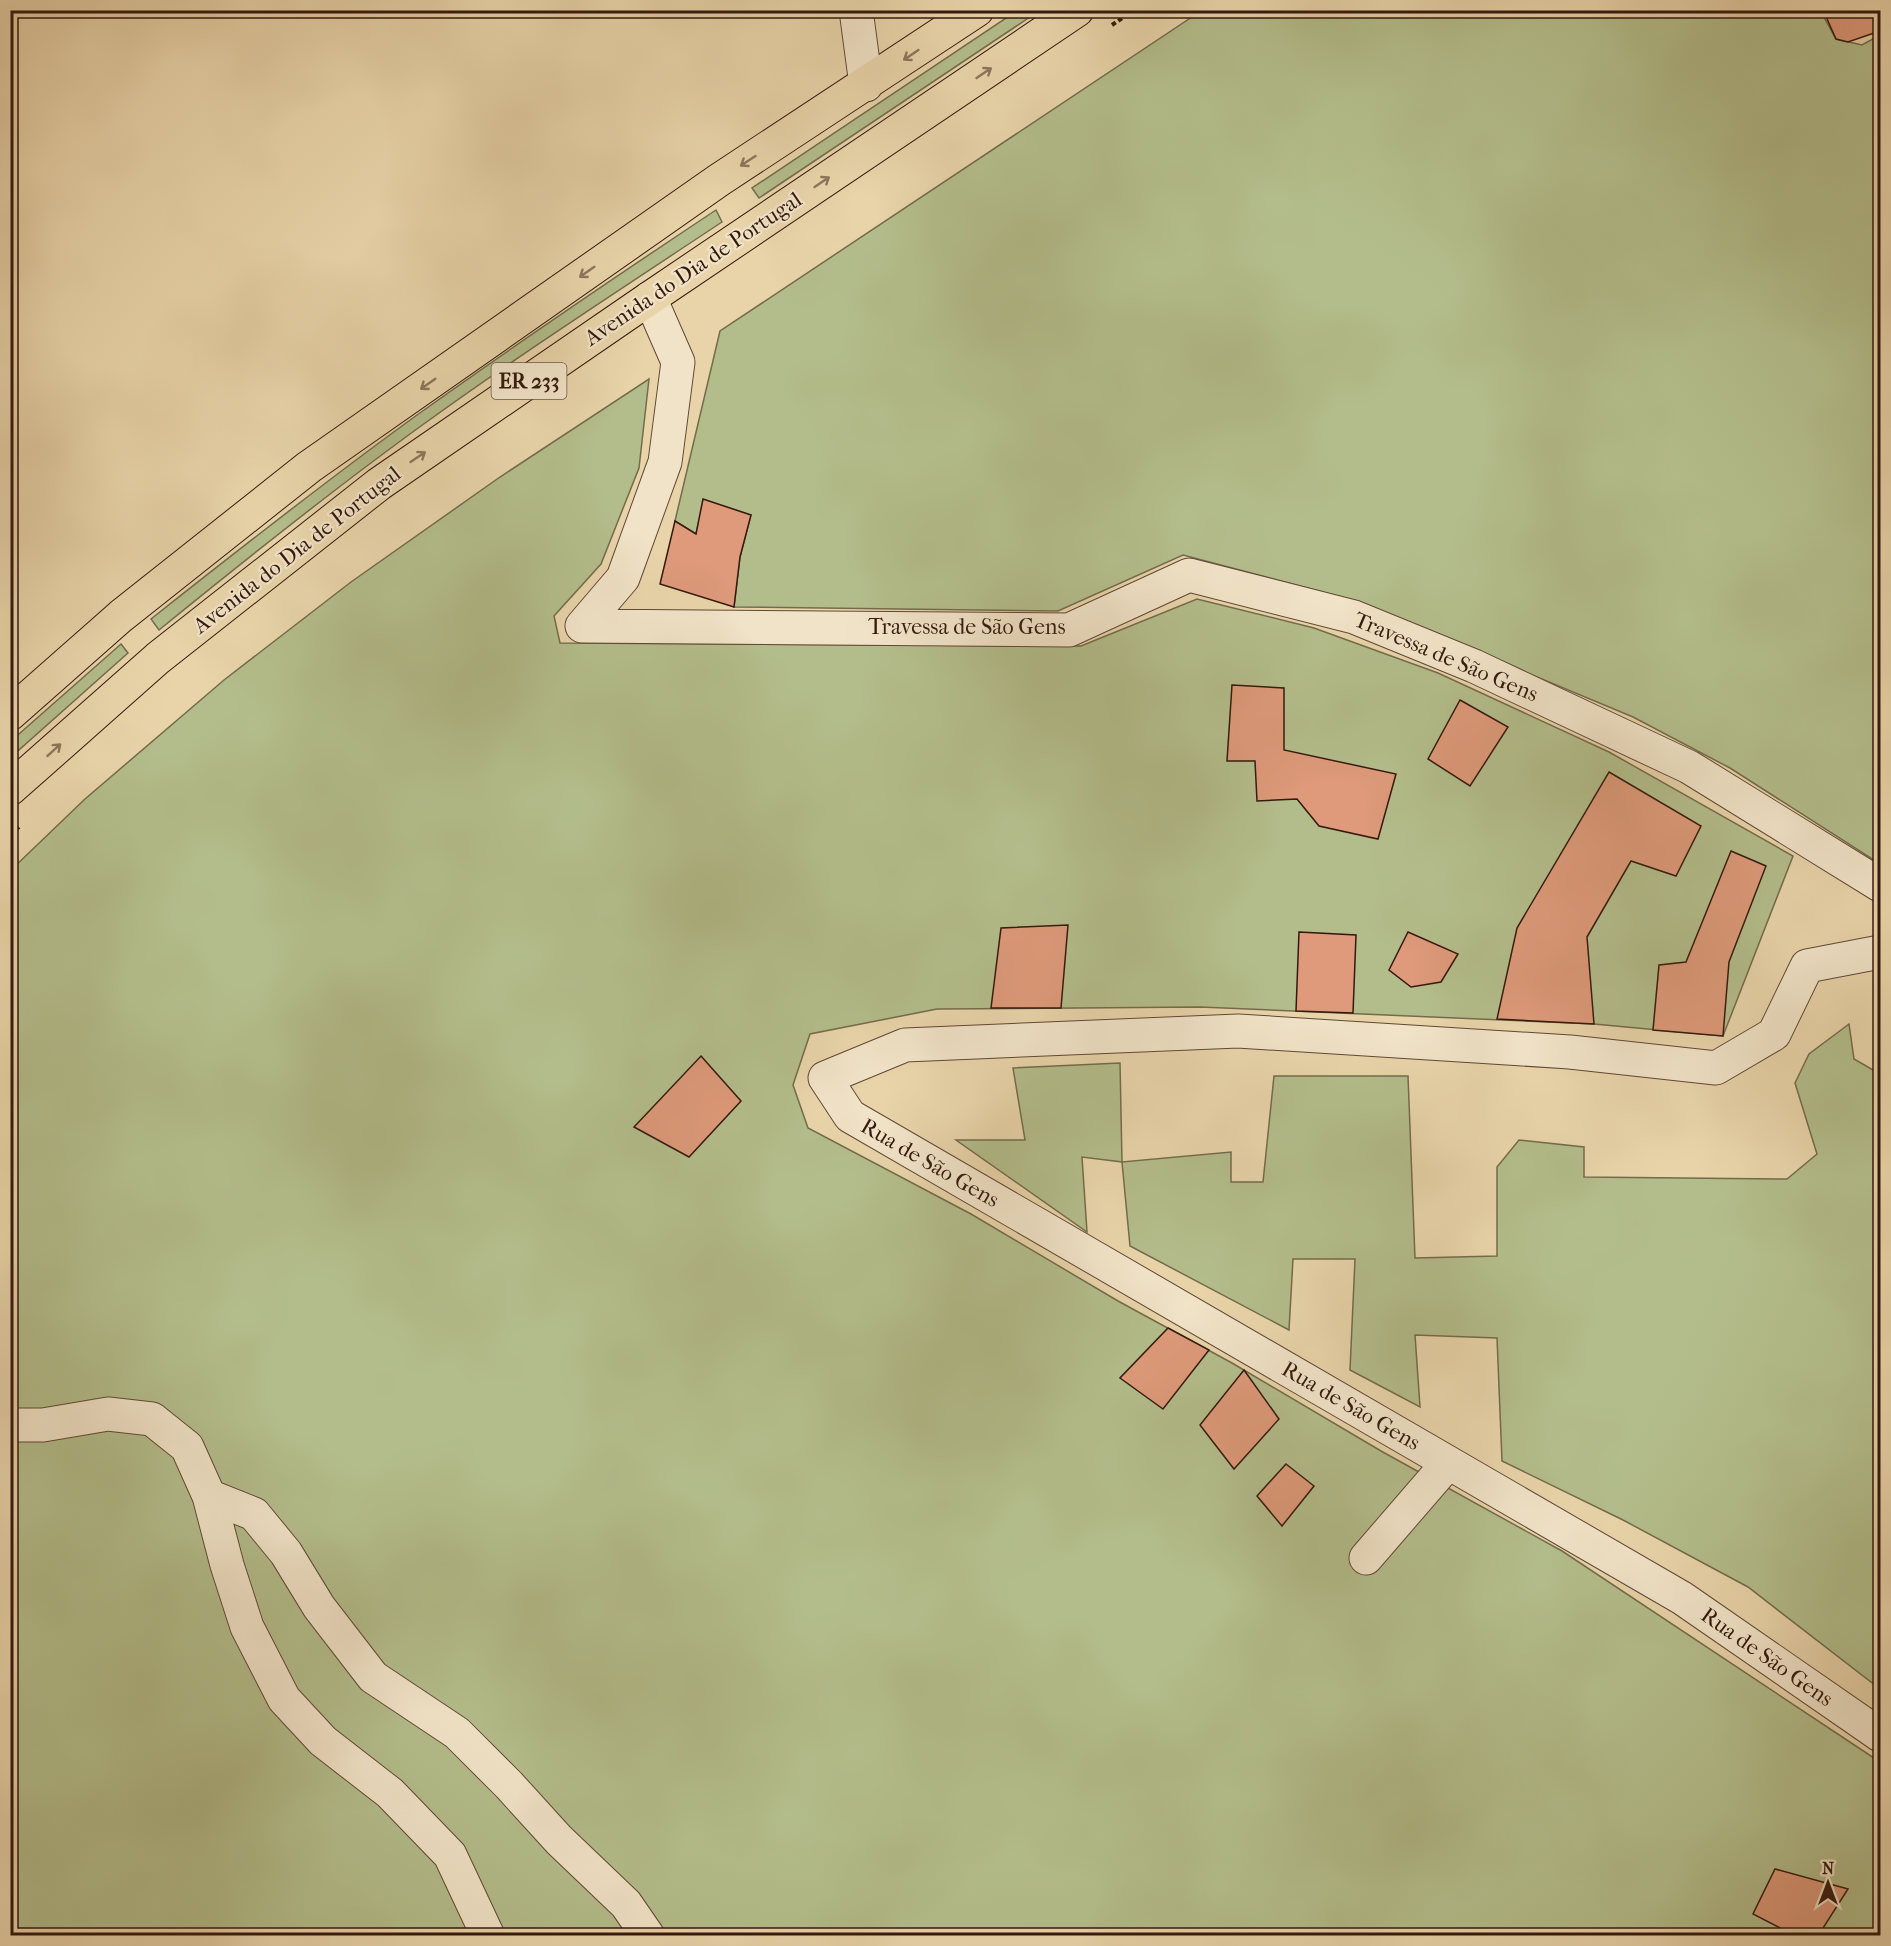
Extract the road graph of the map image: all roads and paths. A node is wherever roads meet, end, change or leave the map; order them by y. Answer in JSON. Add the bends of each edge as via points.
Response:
{"nodes":[{"id":1,"x":856,"y":10,"type":"edge"},
{"id":2,"x":977,"y":10,"type":"edge"},
{"id":3,"x":1077,"y":10,"type":"edge"},
{"id":4,"x":866,"y":85,"type":"junction"},
{"id":5,"x":650,"y":298,"type":"junction"},
{"id":6,"x":10,"y":714,"type":"edge"},
{"id":7,"x":10,"y":789,"type":"edge"},
{"id":8,"x":1881,"y":885,"type":"edge"},
{"id":9,"x":1881,"y":952,"type":"edge"},
{"id":10,"x":10,"y":1425,"type":"edge"},
{"id":11,"x":1448,"y":1462,"type":"junction"},
{"id":12,"x":209,"y":1496,"type":"junction"},
{"id":13,"x":1366,"y":1558,"type":"dead end"},
{"id":14,"x":1881,"y":1735,"type":"edge"},
{"id":15,"x":488,"y":1935,"type":"edge"},
{"id":16,"x":648,"y":1935,"type":"edge"}],
"edges":[{"from":1,"to":4,"type":"street"},
{"from":2,"to":4,"type":"main road","number":"ER 233","one_way":true},
{"from":5,"to":3,"type":"main road","name":"Avenida do Dia de Portugal","number":"ER 233","one_way":true},
{"from":4,"to":6,"type":"main road","number":"ER 233","one_way":true,"via":[[719,180],[309,467],[121,616]]},
{"from":7,"to":5,"type":"main road","name":"Avenida do Dia de Portugal","number":"ER 233","one_way":true,"via":[[158,658],[379,484]]},
{"from":5,"to":8,"type":"street","name":"Travessa de São Gens","via":[[678,362],[665,462],[623,578],[582,626],[1069,630],[1189,575],[1354,617],[1474,666],[1689,767]]},
{"from":9,"to":11,"type":"street","name":"Rua de São Gens","via":[[1807,966],[1774,1034],[1716,1068],[1570,1052],[1238,1031],[905,1046],[825,1078],[850,1116]]},
{"from":10,"to":12,"type":"street","via":[[43,1425],[108,1414],[152,1419],[187,1447]]},
{"from":11,"to":13,"type":"street"},
{"from":11,"to":14,"type":"street","name":"Rua de São Gens","via":[[1682,1598]]},
{"from":12,"to":15,"type":"street","via":[[247,1627],[284,1699],[323,1741],[390,1793],[450,1855]]},
{"from":12,"to":16,"type":"street","via":[[254,1514],[373,1677],[457,1733],[626,1904]]}]}
